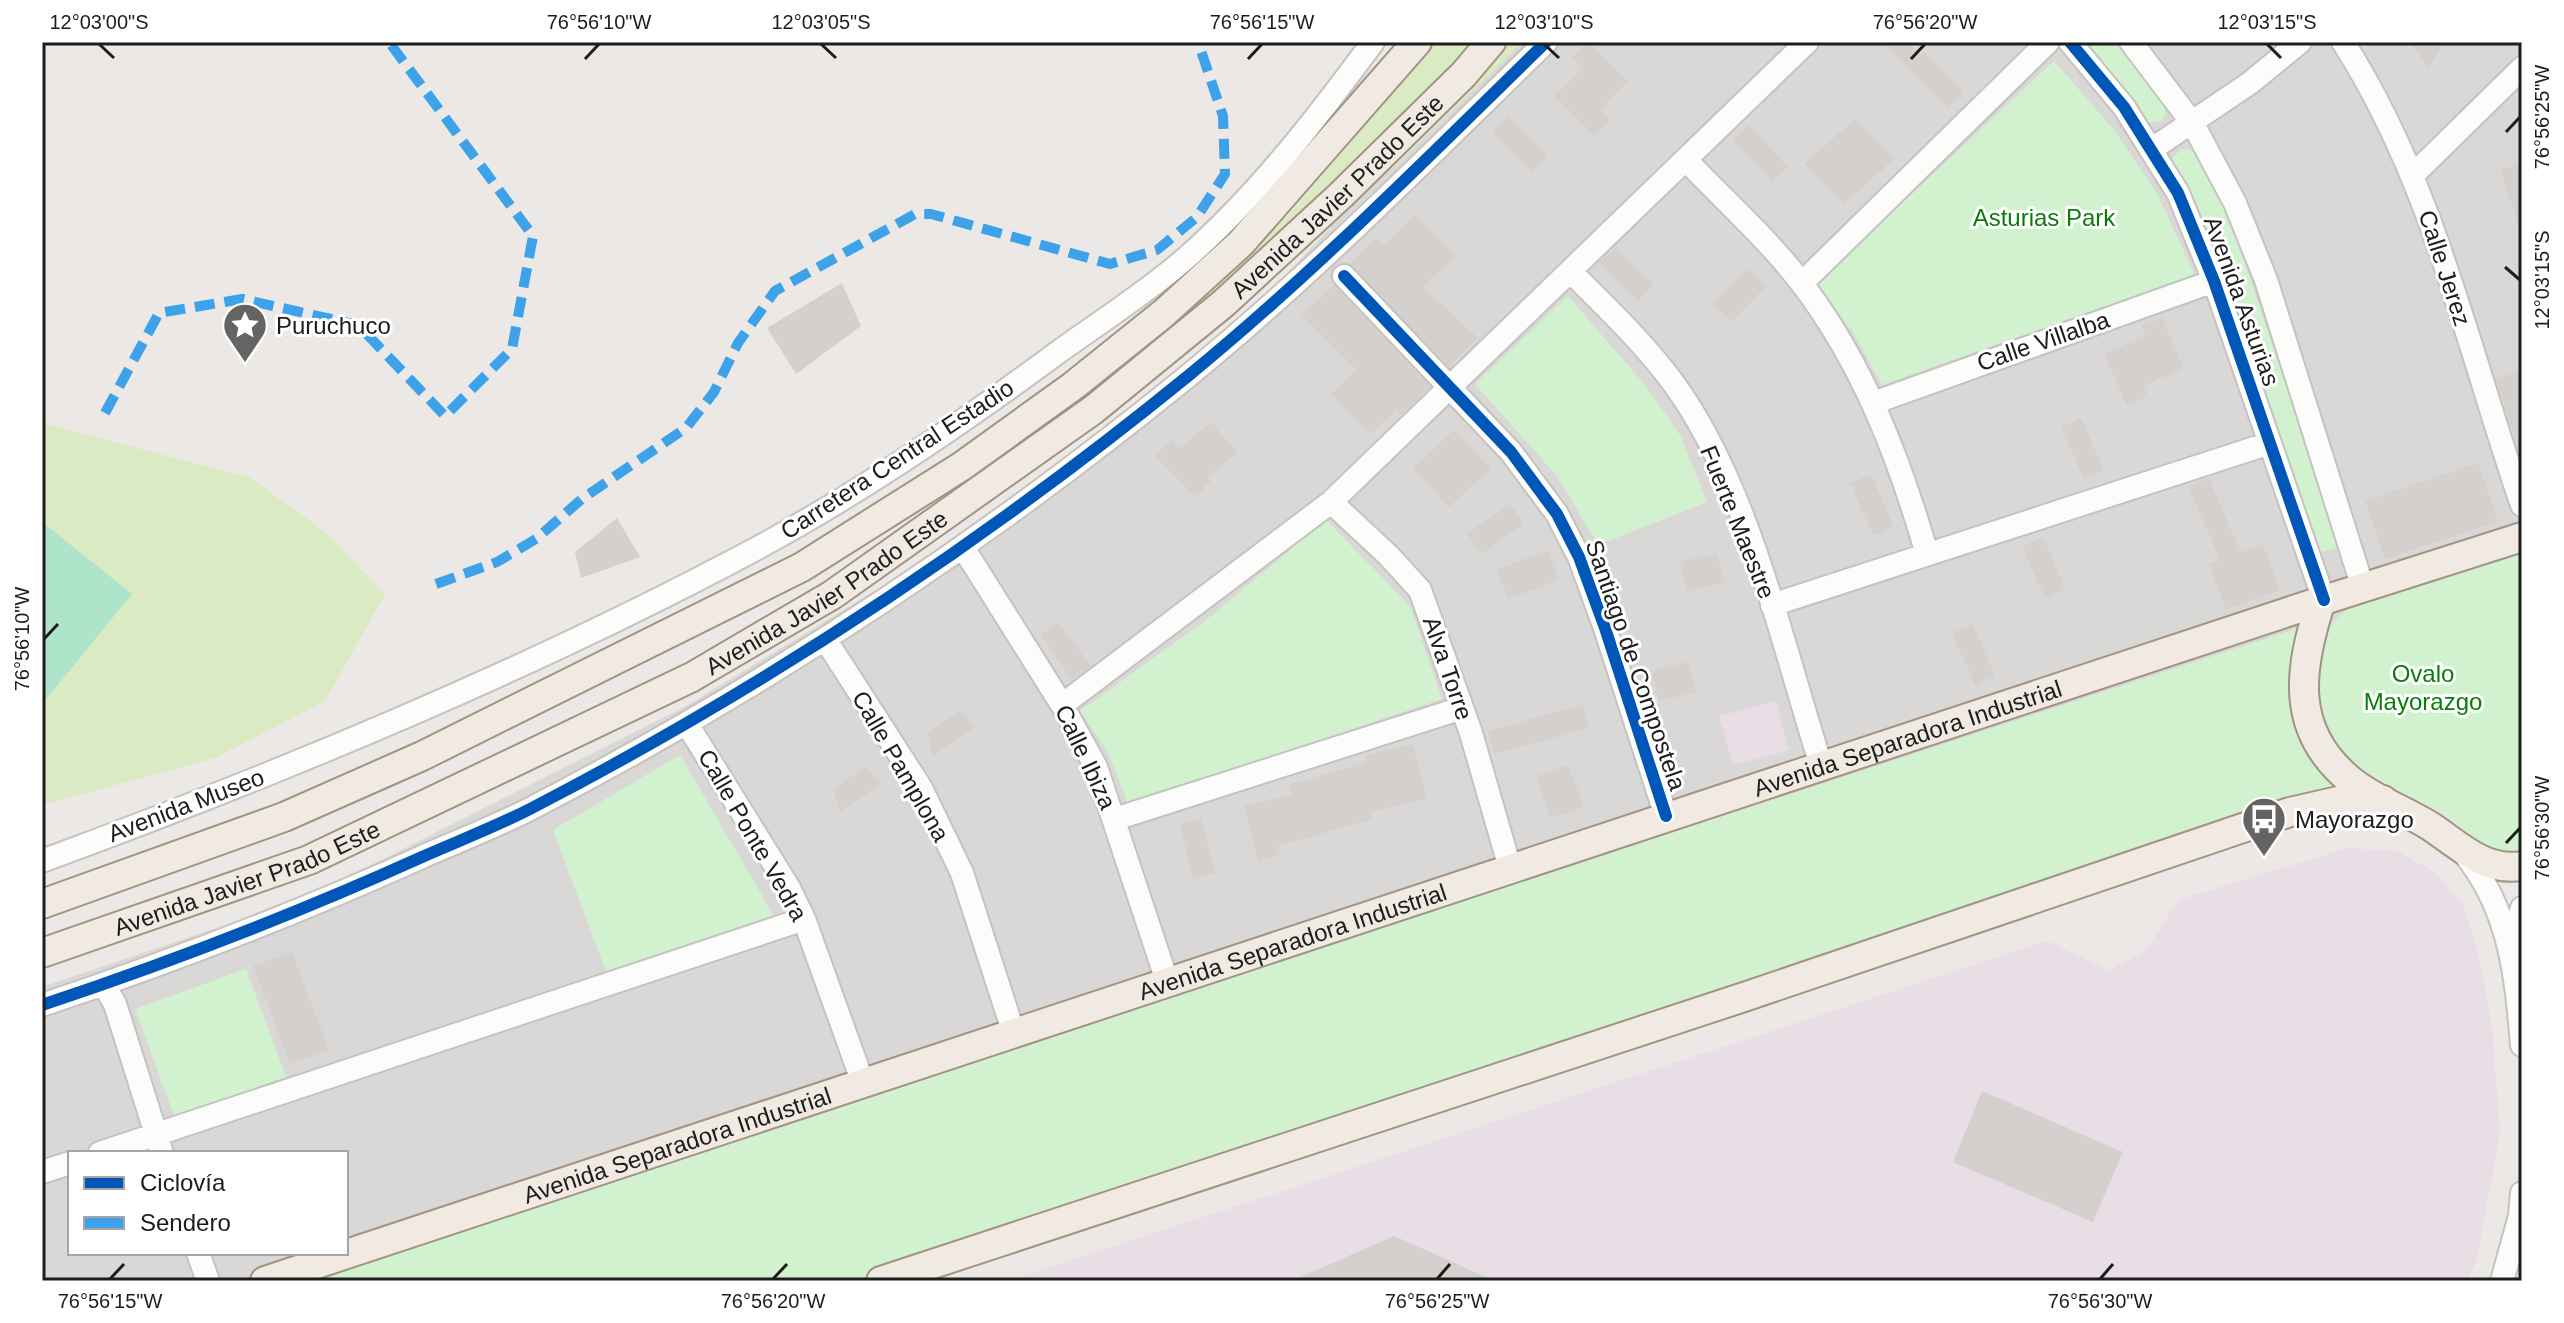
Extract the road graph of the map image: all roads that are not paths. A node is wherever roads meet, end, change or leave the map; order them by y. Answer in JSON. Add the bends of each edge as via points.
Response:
{"nodes":[{"id":1,"x":1373,"y":42,"type":"edge"},
{"id":2,"x":1417,"y":42,"type":"edge"},
{"id":3,"x":1491,"y":42,"type":"edge"},
{"id":4,"x":1546,"y":42,"type":"edge"},
{"id":5,"x":1807,"y":42,"type":"edge"},
{"id":6,"x":2048,"y":42,"type":"edge"},
{"id":7,"x":2070,"y":42,"type":"edge"},
{"id":8,"x":2131,"y":42,"type":"edge"},
{"id":9,"x":2300,"y":42,"type":"edge"},
{"id":10,"x":2343,"y":42,"type":"edge"},
{"id":11,"x":2522,"y":68,"type":"edge"},
{"id":12,"x":2193,"y":124,"type":"junction"},
{"id":13,"x":2152,"y":149,"type":"junction"},
{"id":14,"x":1687,"y":161,"type":"junction"},
{"id":15,"x":2412,"y":176,"type":"junction"},
{"id":16,"x":1571,"y":272,"type":"junction"},
{"id":17,"x":1344,"y":276,"type":"dead end"},
{"id":18,"x":2214,"y":281,"type":"junction"},
{"id":19,"x":1802,"y":283,"type":"junction"},
{"id":20,"x":1450,"y":388,"type":"junction"},
{"id":21,"x":1873,"y":403,"type":"junction"},
{"id":22,"x":2270,"y":443,"type":"junction"},
{"id":23,"x":1331,"y":502,"type":"junction"},
{"id":24,"x":2522,"y":505,"type":"edge"},
{"id":25,"x":2522,"y":537,"type":"edge"},
{"id":26,"x":964,"y":549,"type":"junction"},
{"id":27,"x":1927,"y":554,"type":"junction"},
{"id":28,"x":2363,"y":588,"type":"junction"},
{"id":29,"x":2323,"y":601,"type":"junction"},
{"id":30,"x":1772,"y":605,"type":"junction"},
{"id":31,"x":825,"y":639,"type":"junction"},
{"id":32,"x":1062,"y":705,"type":"junction"},
{"id":33,"x":1462,"y":708,"type":"junction"},
{"id":34,"x":687,"y":724,"type":"junction"},
{"id":35,"x":330,"y":748,"type":"joint"},
{"id":36,"x":1821,"y":765,"type":"junction"},
{"id":37,"x":2383,"y":800,"type":"junction"},
{"id":38,"x":1666,"y":816,"type":"junction"},
{"id":39,"x":1115,"y":819,"type":"junction"},
{"id":40,"x":2461,"y":850,"type":"junction"},
{"id":41,"x":42,"y":861,"type":"edge"},
{"id":42,"x":2522,"y":866,"type":"edge"},
{"id":43,"x":1510,"y":868,"type":"junction"},
{"id":44,"x":42,"y":904,"type":"edge"},
{"id":45,"x":2522,"y":908,"type":"edge"},
{"id":46,"x":804,"y":919,"type":"junction"},
{"id":47,"x":2511,"y":946,"type":"junction"},
{"id":48,"x":42,"y":953,"type":"edge"},
{"id":49,"x":1168,"y":984,"type":"junction"},
{"id":50,"x":104,"y":985,"type":"junction"},
{"id":51,"x":42,"y":1005,"type":"edge"},
{"id":52,"x":1014,"y":1034,"type":"junction"},
{"id":53,"x":2522,"y":1045,"type":"edge"},
{"id":54,"x":863,"y":1083,"type":"junction"},
{"id":55,"x":160,"y":1144,"type":"edge"},
{"id":56,"x":113,"y":1151,"type":"edge"},
{"id":57,"x":68,"y":1164,"type":"edge"},
{"id":58,"x":42,"y":1172,"type":"edge"},
{"id":59,"x":2522,"y":1193,"type":"edge"},
{"id":60,"x":348,"y":1254,"type":"edge"},
{"id":61,"x":199,"y":1255,"type":"edge"},
{"id":62,"x":344,"y":1255,"type":"edge"},
{"id":63,"x":208,"y":1281,"type":"edge"},
{"id":64,"x":265,"y":1281,"type":"edge"},
{"id":65,"x":881,"y":1281,"type":"edge"},
{"id":66,"x":2502,"y":1281,"type":"edge"}],
"edges":[{"from":1,"to":35,"type":"street","name":"Carretera Central Estadio","via":[[1248,197],[1184,260],[893,467],[753,551],[629,614]]},
{"from":2,"to":44,"type":"main road","name":"Avenida Javier Prado Este","via":[[1241,243],[1164,313],[962,466],[802,567],[422,756],[284,817]]},
{"from":3,"to":48,"type":"main road","name":"Avenida Javier Prado Este","via":[[1341,195],[1224,303],[1093,410],[832,595],[692,677],[309,860]]},
{"from":4,"to":26,"type":"street","via":[[1322,257],[1191,374]]},
{"from":5,"to":14,"type":"street"},
{"from":6,"to":19,"type":"street"},
{"from":7,"to":13,"type":"street","name":"Avenida Asturias"},
{"from":8,"to":12,"type":"street","name":"Avenida Asturias"},
{"from":9,"to":12,"type":"street"},
{"from":10,"to":15,"type":"street","name":"Calle Jerez"},
{"from":11,"to":15,"type":"street"},
{"from":12,"to":13,"type":"street"},
{"from":12,"to":28,"type":"street","name":"Avenida Asturias","via":[[2235,203],[2266,280]]},
{"from":13,"to":18,"type":"street","name":"Avenida Asturias","via":[[2178,193]]},
{"from":14,"to":16,"type":"street"},
{"from":14,"to":19,"type":"street"},
{"from":15,"to":24,"type":"street","name":"Calle Jerez"},
{"from":16,"to":20,"type":"street"},
{"from":16,"to":30,"type":"street","name":"Fuerte Maestre","via":[[1675,385],[1732,494]]},
{"from":17,"to":20,"type":"street","name":"Santiago de Compostela"},
{"from":18,"to":21,"type":"street","name":"Calle Villalba"},
{"from":18,"to":22,"type":"street","name":"Avenida Asturias"},
{"from":19,"to":21,"type":"street"},
{"from":20,"to":23,"type":"street"},
{"from":20,"to":38,"type":"street","name":"Santiago de Compostela","via":[[1511,452],[1557,514],[1605,628]]},
{"from":21,"to":27,"type":"street","via":[[1904,477]]},
{"from":22,"to":27,"type":"street"},
{"from":22,"to":29,"type":"street","name":"Avenida Asturias"},
{"from":23,"to":32,"type":"street"},
{"from":23,"to":33,"type":"street","name":"Alva Torre","via":[[1415,583]]},
{"from":25,"to":28,"type":"main road","name":"Avenida Separadora Industrial"},
{"from":26,"to":31,"type":"street"},
{"from":26,"to":32,"type":"street","name":"Calle Ibiza"},
{"from":27,"to":30,"type":"street"},
{"from":28,"to":29,"type":"main road","name":"Avenida Separadora Industrial"},
{"from":29,"to":36,"type":"main road","name":"Avenida Separadora Industrial"},
{"from":29,"to":37,"type":"main road","via":[[2302,668],[2312,729],[2325,755],[2351,781]]},
{"from":30,"to":36,"type":"street","name":"Fuerte Maestre"},
{"from":31,"to":34,"type":"street"},
{"from":31,"to":52,"type":"street","name":"Calle Pamplona","via":[[921,788],[962,873]]},
{"from":32,"to":39,"type":"street","name":"Calle Ibiza","via":[[1096,767]]},
{"from":33,"to":39,"type":"street"},
{"from":33,"to":43,"type":"street","name":"Alva Torre"},
{"from":34,"to":46,"type":"street","name":"Calle Ponte Vedra"},
{"from":34,"to":50,"type":"street","via":[[526,811],[355,888]]},
{"from":35,"to":41,"type":"street","name":"Avenida Museo"},
{"from":36,"to":38,"type":"main road","name":"Avenida Separadora Industrial"},
{"from":37,"to":40,"type":"main road"},
{"from":37,"to":65,"type":"main road","via":[[2347,799],[2290,812]]},
{"from":38,"to":43,"type":"main road","name":"Avenida Separadora Industrial"},
{"from":39,"to":49,"type":"street","name":"Calle Ibiza"},
{"from":40,"to":42,"type":"main road","via":[[2488,864]]},
{"from":40,"to":47,"type":"street","via":[[2493,895]]},
{"from":43,"to":49,"type":"main road","name":"Avenida Separadora Industrial"},
{"from":45,"to":47,"type":"street"},
{"from":46,"to":54,"type":"street","name":"Calle Ponte Vedra"},
{"from":46,"to":55,"type":"street"},
{"from":47,"to":53,"type":"street"},
{"from":49,"to":52,"type":"main road","name":"Avenida Separadora Industrial"},
{"from":50,"to":51,"type":"street"},
{"from":50,"to":55,"type":"street","via":[[115,1004]]},
{"from":52,"to":54,"type":"main road","name":"Avenida Separadora Industrial"},
{"from":54,"to":60,"type":"main road","name":"Avenida Separadora Industrial"},
{"from":55,"to":56,"type":"street"},
{"from":57,"to":58,"type":"street"},
{"from":59,"to":66,"type":"street"},
{"from":61,"to":63,"type":"street"},
{"from":62,"to":64,"type":"main road","name":"Avenida Separadora Industrial"}]}
